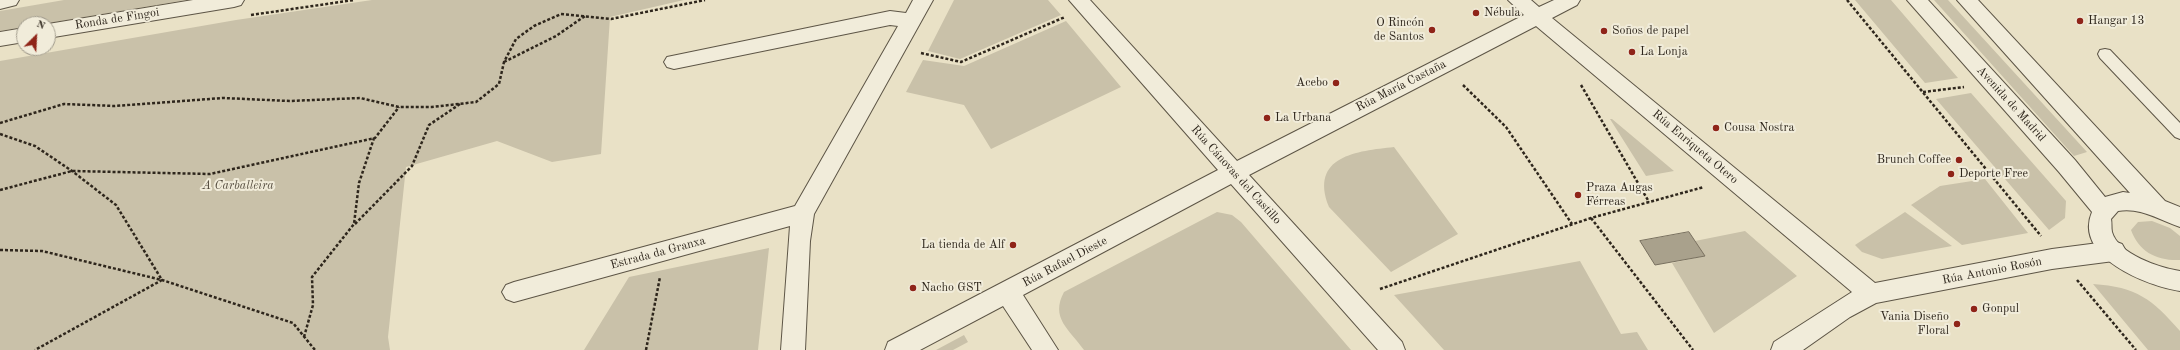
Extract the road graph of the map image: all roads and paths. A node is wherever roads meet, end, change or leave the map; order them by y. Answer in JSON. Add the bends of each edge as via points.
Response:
{"nodes":[{"id":1,"x":9,"y":0,"type":"edge"},
{"id":2,"x":234,"y":0,"type":"edge"},
{"id":3,"x":705,"y":0,"type":"edge"},
{"id":4,"x":923,"y":0,"type":"edge"},
{"id":5,"x":1518,"y":0,"type":"edge"},
{"id":6,"x":1570,"y":0,"type":"edge"},
{"id":7,"x":1846,"y":0,"type":"edge"},
{"id":8,"x":1917,"y":0,"type":"edge"},
{"id":9,"x":1967,"y":0,"type":"edge"},
{"id":10,"x":0,"y":2,"type":"edge"},
{"id":11,"x":1073,"y":8,"type":"edge"},
{"id":12,"x":586,"y":15,"type":"junction"},
{"id":13,"x":1537,"y":15,"type":"junction"},
{"id":14,"x":911,"y":21,"type":"junction"},
{"id":15,"x":56,"y":30,"type":"edge"},
{"id":16,"x":16,"y":36,"type":"edge"},
{"id":17,"x":0,"y":39,"type":"edge"},
{"id":18,"x":897,"y":48,"type":"junction"},
{"id":19,"x":2105,"y":54,"type":"dead end"},
{"id":20,"x":504,"y":62,"type":"junction"},
{"id":21,"x":674,"y":62,"type":"dead end"},
{"id":22,"x":1578,"y":79,"type":"dead end"},
{"id":23,"x":1463,"y":85,"type":"dead end"},
{"id":24,"x":1971,"y":86,"type":"dead end"},
{"id":25,"x":1922,"y":92,"type":"junction"},
{"id":26,"x":460,"y":104,"type":"junction"},
{"id":27,"x":399,"y":107,"type":"junction"},
{"id":28,"x":0,"y":123,"type":"edge"},
{"id":29,"x":2180,"y":133,"type":"edge"},
{"id":30,"x":0,"y":134,"type":"edge"},
{"id":31,"x":375,"y":138,"type":"junction"},
{"id":32,"x":72,"y":171,"type":"junction"},
{"id":33,"x":1232,"y":173,"type":"junction"},
{"id":34,"x":1704,"y":187,"type":"dead end"},
{"id":35,"x":0,"y":190,"type":"edge"},
{"id":36,"x":1649,"y":202,"type":"junction"},
{"id":37,"x":2157,"y":206,"type":"junction"},
{"id":38,"x":2103,"y":210,"type":"junction"},
{"id":39,"x":803,"y":213,"type":"junction"},
{"id":40,"x":1591,"y":218,"type":"junction"},
{"id":41,"x":2180,"y":218,"type":"edge"},
{"id":42,"x":354,"y":224,"type":"junction"},
{"id":43,"x":1572,"y":224,"type":"junction"},
{"id":44,"x":2042,"y":238,"type":"dead end"},
{"id":45,"x":0,"y":250,"type":"edge"},
{"id":46,"x":664,"y":251,"type":"junction"},
{"id":47,"x":2114,"y":251,"type":"junction"},
{"id":48,"x":162,"y":280,"type":"junction"},
{"id":49,"x":2077,"y":280,"type":"dead end"},
{"id":50,"x":2177,"y":284,"type":"edge"},
{"id":51,"x":1380,"y":289,"type":"dead end"},
{"id":52,"x":514,"y":292,"type":"dead end"},
{"id":53,"x":1008,"y":293,"type":"junction"},
{"id":54,"x":1871,"y":294,"type":"junction"},
{"id":55,"x":304,"y":337,"type":"junction"},
{"id":56,"x":35,"y":350,"type":"edge"},
{"id":57,"x":315,"y":350,"type":"edge"},
{"id":58,"x":646,"y":350,"type":"edge"},
{"id":59,"x":793,"y":350,"type":"edge"},
{"id":60,"x":897,"y":350,"type":"edge"},
{"id":61,"x":1046,"y":350,"type":"edge"},
{"id":62,"x":1393,"y":350,"type":"edge"},
{"id":63,"x":1693,"y":350,"type":"edge"},
{"id":64,"x":1783,"y":350,"type":"edge"},
{"id":65,"x":2136,"y":350,"type":"edge"}],
"edges":[{"from":1,"to":10,"type":"street"},
{"from":2,"to":15,"type":"street","name":"Ronda de Fingoi"},
{"from":3,"to":12,"type":"path","via":[[611,19]]},
{"from":4,"to":14,"type":"street"},
{"from":5,"to":13,"type":"street","name":"Rúa Enriqueta Otero"},
{"from":6,"to":13,"type":"street","name":"Rúa María Castaña"},
{"from":7,"to":25,"type":"path"},
{"from":8,"to":38,"type":"street","name":"Avenida de Madrid","via":[[2067,166]]},
{"from":9,"to":37,"type":"street"},
{"from":11,"to":18,"type":"path","via":[[961,62]]},
{"from":11,"to":33,"type":"street","name":"Rúa Cánovas del Castillo"},
{"from":12,"to":20,"type":"path","via":[[556,36]]},
{"from":12,"to":20,"type":"path","via":[[561,14],[534,26],[516,39]]},
{"from":13,"to":33,"type":"street","name":"Rúa María Castaña"},
{"from":13,"to":54,"type":"street","name":"Rúa Enriqueta Otero"},
{"from":14,"to":18,"type":"street"},
{"from":14,"to":21,"type":"street","via":[[890,18]]},
{"from":16,"to":17,"type":"street"},
{"from":18,"to":39,"type":"street"},
{"from":19,"to":29,"type":"lane"},
{"from":20,"to":26,"type":"path","via":[[499,84],[476,102]]},
{"from":22,"to":36,"type":"path"},
{"from":23,"to":43,"type":"path","via":[[1506,127]]},
{"from":24,"to":25,"type":"path"},
{"from":25,"to":44,"type":"path"},
{"from":26,"to":27,"type":"path"},
{"from":26,"to":42,"type":"path","via":[[429,126],[412,166]]},
{"from":27,"to":28,"type":"path","via":[[360,98],[290,101],[223,98],[115,106],[64,104]]},
{"from":27,"to":31,"type":"path"},
{"from":30,"to":32,"type":"path","via":[[35,146]]},
{"from":31,"to":32,"type":"path","via":[[210,174]]},
{"from":31,"to":42,"type":"path","via":[[359,183]]},
{"from":32,"to":35,"type":"path"},
{"from":32,"to":48,"type":"path","via":[[116,205]]},
{"from":33,"to":53,"type":"street","name":"Rúa Rafael Dieste"},
{"from":33,"to":62,"type":"street","name":"Rúa Cánovas del Castillo"},
{"from":34,"to":36,"type":"path"},
{"from":36,"to":40,"type":"path"},
{"from":37,"to":38,"type":"street","via":[[2124,201],[2111,204]]},
{"from":37,"to":41,"type":"street"},
{"from":38,"to":47,"type":"street","via":[[2100,228]]},
{"from":39,"to":46,"type":"street","name":"Estrada da Granxa"},
{"from":39,"to":59,"type":"street"},
{"from":40,"to":43,"type":"path"},
{"from":40,"to":63,"type":"path"},
{"from":42,"to":55,"type":"path","via":[[312,277],[313,305]]},
{"from":43,"to":51,"type":"path"},
{"from":45,"to":48,"type":"path","via":[[42,251]]},
{"from":46,"to":52,"type":"street","name":"Estrada da Granxa"},
{"from":46,"to":58,"type":"path"},
{"from":47,"to":50,"type":"street","via":[[2140,270]]},
{"from":47,"to":54,"type":"street","name":"Rúa Antonio Rosón","via":[[2052,259]]},
{"from":48,"to":55,"type":"path","via":[[293,323]]},
{"from":48,"to":56,"type":"path"},
{"from":49,"to":65,"type":"path"},
{"from":53,"to":60,"type":"street","name":"Rúa Rafael Dieste"},
{"from":53,"to":61,"type":"street"},
{"from":54,"to":64,"type":"street","name":"Rúa Antonio Rosón","via":[[1842,310]]},
{"from":55,"to":57,"type":"path"}]}
